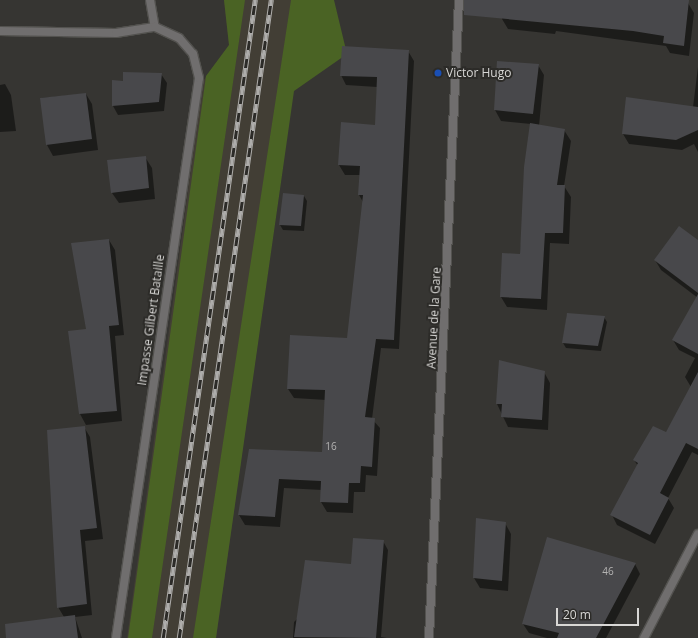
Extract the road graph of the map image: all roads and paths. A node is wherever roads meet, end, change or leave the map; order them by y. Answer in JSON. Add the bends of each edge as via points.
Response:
{"nodes":[{"id":1,"x":150,"y":0,"type":"edge"},
{"id":2,"x":459,"y":0,"type":"edge"},
{"id":3,"x":155,"y":27,"type":"junction"},
{"id":4,"x":0,"y":31,"type":"edge"},
{"id":5,"x":697,"y":538,"type":"edge"},
{"id":6,"x":116,"y":638,"type":"edge"},
{"id":7,"x":429,"y":638,"type":"edge"},
{"id":8,"x":644,"y":638,"type":"edge"}],
"edges":[{"from":1,"to":3,"type":"street"},
{"from":2,"to":7,"type":"street","name":"Avenue de la Gare"},
{"from":3,"to":4,"type":"street","via":[[116,34]]},
{"from":3,"to":6,"type":"street","name":"Impasse Gilbert Bataille","via":[[179,38],[193,54],[199,78]]},
{"from":5,"to":8,"type":"street"}]}
